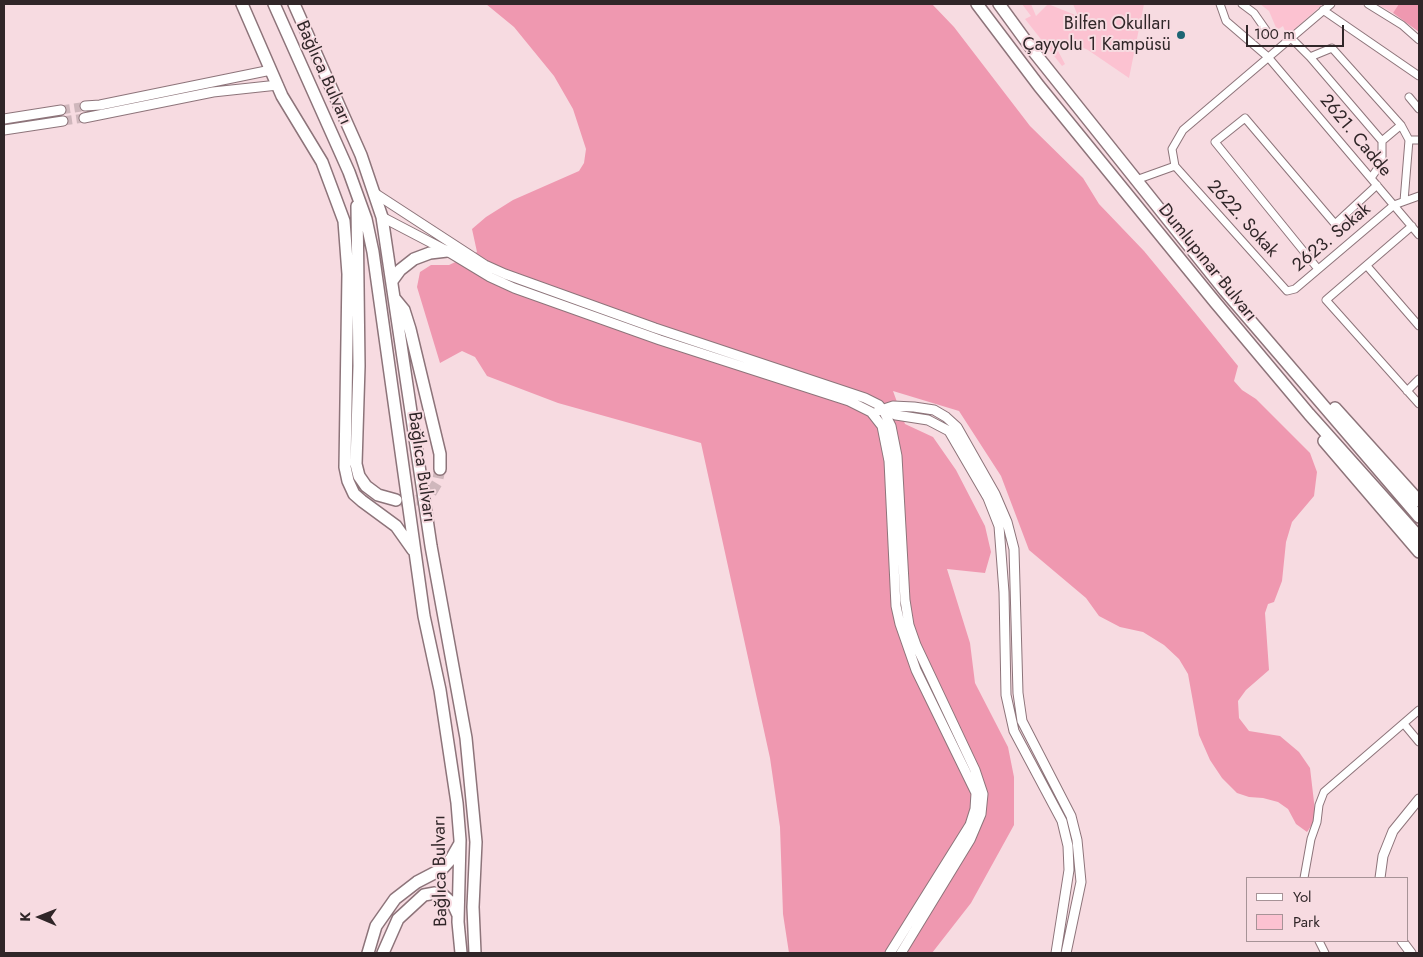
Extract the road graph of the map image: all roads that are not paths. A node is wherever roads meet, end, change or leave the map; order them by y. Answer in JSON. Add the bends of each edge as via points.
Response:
{"nodes":[{"id":1,"x":242,"y":4,"type":"edge"},
{"id":2,"x":274,"y":4,"type":"edge"},
{"id":3,"x":294,"y":4,"type":"edge"},
{"id":4,"x":976,"y":4,"type":"edge"},
{"id":5,"x":999,"y":4,"type":"edge"},
{"id":6,"x":1220,"y":4,"type":"edge"},
{"id":7,"x":1242,"y":4,"type":"edge"},
{"id":8,"x":1331,"y":4,"type":"edge"},
{"id":9,"x":1368,"y":4,"type":"edge"},
{"id":10,"x":1323,"y":10,"type":"junction"},
{"id":11,"x":1268,"y":32,"type":"dead end"},
{"id":12,"x":1291,"y":38,"type":"junction"},
{"id":13,"x":1419,"y":40,"type":"edge"},
{"id":14,"x":1268,"y":57,"type":"junction"},
{"id":15,"x":1310,"y":57,"type":"junction"},
{"id":16,"x":271,"y":70,"type":"junction"},
{"id":17,"x":1419,"y":76,"type":"edge"},
{"id":18,"x":222,"y":78,"type":"junction"},
{"id":19,"x":278,"y":85,"type":"junction"},
{"id":20,"x":212,"y":87,"type":"junction"},
{"id":21,"x":232,"y":91,"type":"junction"},
{"id":22,"x":1410,"y":97,"type":"dead end"},
{"id":23,"x":153,"y":99,"type":"junction"},
{"id":24,"x":83,"y":106,"type":"tunnel mouth"},
{"id":25,"x":1419,"y":109,"type":"edge"},
{"id":26,"x":61,"y":110,"type":"tunnel mouth"},
{"id":27,"x":84,"y":118,"type":"tunnel mouth"},
{"id":28,"x":4,"y":120,"type":"edge"},
{"id":29,"x":63,"y":121,"type":"tunnel mouth"},
{"id":30,"x":1401,"y":125,"type":"junction"},
{"id":31,"x":4,"y":130,"type":"edge"},
{"id":32,"x":1409,"y":140,"type":"junction"},
{"id":33,"x":1419,"y":140,"type":"edge"},
{"id":34,"x":1382,"y":141,"type":"junction"},
{"id":35,"x":1175,"y":166,"type":"junction"},
{"id":36,"x":1371,"y":178,"type":"junction"},
{"id":37,"x":1136,"y":180,"type":"junction"},
{"id":38,"x":1377,"y":185,"type":"junction"},
{"id":39,"x":357,"y":192,"type":"junction"},
{"id":40,"x":376,"y":194,"type":"junction"},
{"id":41,"x":1419,"y":196,"type":"edge"},
{"id":42,"x":1404,"y":201,"type":"junction"},
{"id":43,"x":1394,"y":204,"type":"junction"},
{"id":44,"x":382,"y":217,"type":"junction"},
{"id":45,"x":1412,"y":226,"type":"junction"},
{"id":46,"x":1419,"y":235,"type":"edge"},
{"id":47,"x":347,"y":246,"type":"junction"},
{"id":48,"x":447,"y":252,"type":"junction"},
{"id":49,"x":1367,"y":266,"type":"junction"},
{"id":50,"x":1318,"y":269,"type":"junction"},
{"id":51,"x":360,"y":274,"type":"junction"},
{"id":52,"x":392,"y":281,"type":"junction"},
{"id":53,"x":1288,"y":291,"type":"joint"},
{"id":54,"x":395,"y":298,"type":"junction"},
{"id":55,"x":1419,"y":326,"type":"edge"},
{"id":56,"x":1419,"y":380,"type":"edge"},
{"id":57,"x":1305,"y":385,"type":"junction"},
{"id":58,"x":1407,"y":390,"type":"junction"},
{"id":59,"x":1294,"y":395,"type":"junction"},
{"id":60,"x":1419,"y":404,"type":"edge"},
{"id":61,"x":883,"y":410,"type":"junction"},
{"id":62,"x":871,"y":412,"type":"junction"},
{"id":63,"x":440,"y":469,"type":"tunnel mouth"},
{"id":64,"x":396,"y":500,"type":"tunnel mouth"},
{"id":65,"x":1419,"y":501,"type":"edge"},
{"id":66,"x":1419,"y":517,"type":"edge"},
{"id":67,"x":1419,"y":537,"type":"edge"},
{"id":68,"x":1419,"y":552,"type":"edge"},
{"id":69,"x":416,"y":561,"type":"junction"},
{"id":70,"x":1419,"y":710,"type":"edge"},
{"id":71,"x":1404,"y":724,"type":"junction"},
{"id":72,"x":1419,"y":742,"type":"edge"},
{"id":73,"x":1419,"y":798,"type":"edge"},
{"id":74,"x":460,"y":844,"type":"junction"},
{"id":75,"x":1304,"y":877,"type":"edge"},
{"id":76,"x":1380,"y":877,"type":"edge"},
{"id":77,"x":458,"y":922,"type":"junction"},
{"id":78,"x":1403,"y":942,"type":"edge"},
{"id":79,"x":368,"y":953,"type":"edge"},
{"id":80,"x":383,"y":953,"type":"edge"},
{"id":81,"x":461,"y":953,"type":"edge"},
{"id":82,"x":476,"y":953,"type":"edge"},
{"id":83,"x":890,"y":953,"type":"edge"},
{"id":84,"x":901,"y":953,"type":"edge"},
{"id":85,"x":1056,"y":953,"type":"edge"},
{"id":86,"x":1066,"y":953,"type":"edge"},
{"id":87,"x":1411,"y":953,"type":"edge"}],
"edges":[{"from":1,"to":16,"type":"main road"},
{"from":2,"to":39,"type":"main road","name":"Bağlıca Bulvarı"},
{"from":3,"to":40,"type":"main road","name":"Bağlıca Bulvarı"},
{"from":4,"to":59,"type":"main road","name":"Dumlupınar Bulvarı","via":[[1039,86]]},
{"from":5,"to":37,"type":"main road","name":"Dumlupınar Bulvarı"},
{"from":6,"to":14,"type":"street","name":"2621. Cadde","via":[[1230,25]]},
{"from":7,"to":11,"type":"street","via":[[1254,13]]},
{"from":8,"to":10,"type":"street"},
{"from":9,"to":13,"type":"street","via":[[1400,23]]},
{"from":10,"to":12,"type":"street"},
{"from":10,"to":17,"type":"street"},
{"from":12,"to":14,"type":"street"},
{"from":12,"to":15,"type":"street"},
{"from":14,"to":35,"type":"street","via":[[1183,130],[1172,152]]},
{"from":14,"to":36,"type":"street","name":"2621. Cadde"},
{"from":15,"to":30,"type":"street","via":[[1332,48]]},
{"from":15,"to":34,"type":"street"},
{"from":16,"to":18,"type":"street"},
{"from":16,"to":19,"type":"main road"},
{"from":18,"to":20,"type":"street"},
{"from":18,"to":23,"type":"street","via":[[210,78]]},
{"from":19,"to":21,"type":"street"},
{"from":19,"to":47,"type":"main road","via":[[329,177],[344,221]]},
{"from":20,"to":21,"type":"street"},
{"from":20,"to":23,"type":"street"},
{"from":21,"to":23,"type":"street","via":[[225,96]]},
{"from":22,"to":25,"type":"street"},
{"from":23,"to":24,"type":"street"},
{"from":23,"to":27,"type":"street"},
{"from":26,"to":28,"type":"street"},
{"from":29,"to":31,"type":"street"},
{"from":30,"to":32,"type":"street"},
{"from":30,"to":34,"type":"street"},
{"from":32,"to":33,"type":"street"},
{"from":32,"to":42,"type":"street"},
{"from":34,"to":36,"type":"street","via":[[1382,162]]},
{"from":35,"to":37,"type":"street"},
{"from":35,"to":53,"type":"street","name":"2622. Sokak"},
{"from":36,"to":38,"type":"street","name":"2621. Cadde"},
{"from":37,"to":57,"type":"main road","name":"Dumlupınar Bulvarı"},
{"from":38,"to":43,"type":"street","name":"2621. Cadde"},
{"from":38,"to":50,"type":"street","via":[[1334,224],[1245,118],[1215,142]]},
{"from":39,"to":51,"type":"main road"},
{"from":39,"to":69,"type":"main road","name":"Bağlıca Bulvarı","via":[[373,252]]},
{"from":40,"to":44,"type":"main road","name":"Bağlıca Bulvarı"},
{"from":40,"to":61,"type":"street","via":[[485,265],[505,274],[866,398],[879,404]]},
{"from":41,"to":42,"type":"street"},
{"from":42,"to":43,"type":"street"},
{"from":43,"to":45,"type":"street","name":"2621. Cadde"},
{"from":43,"to":50,"type":"street","name":"2623. Sokak"},
{"from":44,"to":48,"type":"street"},
{"from":44,"to":52,"type":"main road","name":"Bağlıca Bulvarı"},
{"from":45,"to":46,"type":"street","name":"2621. Cadde"},
{"from":45,"to":49,"type":"street"},
{"from":47,"to":51,"type":"main road"},
{"from":47,"to":69,"type":"main road","via":[[346,475],[354,494],[402,532]]},
{"from":48,"to":52,"type":"main road","via":[[430,253],[414,259]]},
{"from":48,"to":62,"type":"street","via":[[490,278],[514,288],[660,340],[849,401]]},
{"from":49,"to":55,"type":"street"},
{"from":49,"to":58,"type":"street","via":[[1326,300]]},
{"from":50,"to":53,"type":"street","name":"2623. Sokak","via":[[1295,289]]},
{"from":51,"to":64,"type":"main road","via":[[356,464],[366,486],[378,495]]},
{"from":52,"to":54,"type":"main road","name":"Bağlıca Bulvarı"},
{"from":54,"to":63,"type":"main road","via":[[404,310],[410,329],[440,454]]},
{"from":54,"to":82,"type":"main road","name":"Bağlıca Bulvarı","via":[[432,546],[466,738],[476,842],[473,908]]},
{"from":56,"to":58,"type":"street"},
{"from":57,"to":65,"type":"main road","via":[[1321,394]]},
{"from":57,"to":66,"type":"main road","name":"Dumlupınar Bulvarı"},
{"from":58,"to":60,"type":"street"},
{"from":59,"to":67,"type":"main road","name":"Dumlupınar Bulvarı"},
{"from":59,"to":68,"type":"main road","via":[[1317,432]]},
{"from":61,"to":62,"type":"street"},
{"from":61,"to":84,"type":"street","via":[[891,426],[897,456],[909,625],[983,794],[982,814],[970,840]]},
{"from":61,"to":85,"type":"street","via":[[928,420],[949,431],[988,498],[998,526],[1004,592],[1006,695],[1014,731],[1062,821],[1068,846],[1069,870]]},
{"from":61,"to":86,"type":"street","via":[[893,406],[934,410],[957,427],[1007,522],[1014,549],[1018,693],[1022,721],[1071,816],[1077,840],[1081,882]]},
{"from":62,"to":83,"type":"street","via":[[882,426],[889,461],[896,606],[900,624],[916,670],[976,793],[970,825]]},
{"from":69,"to":74,"type":"main road","name":"Bağlıca Bulvarı","via":[[440,690]]},
{"from":70,"to":71,"type":"street"},
{"from":71,"to":72,"type":"street"},
{"from":71,"to":75,"type":"street","via":[[1324,792]]},
{"from":73,"to":76,"type":"street","via":[[1390,837]]},
{"from":74,"to":77,"type":"main road","name":"Bağlıca Bulvarı"},
{"from":74,"to":79,"type":"main road","via":[[442,869],[395,899],[376,926]]},
{"from":77,"to":80,"type":"main road","via":[[455,908],[446,898],[435,893],[424,895],[398,919]]},
{"from":77,"to":81,"type":"main road","name":"Bağlıca Bulvarı"},
{"from":78,"to":87,"type":"street"}]}
